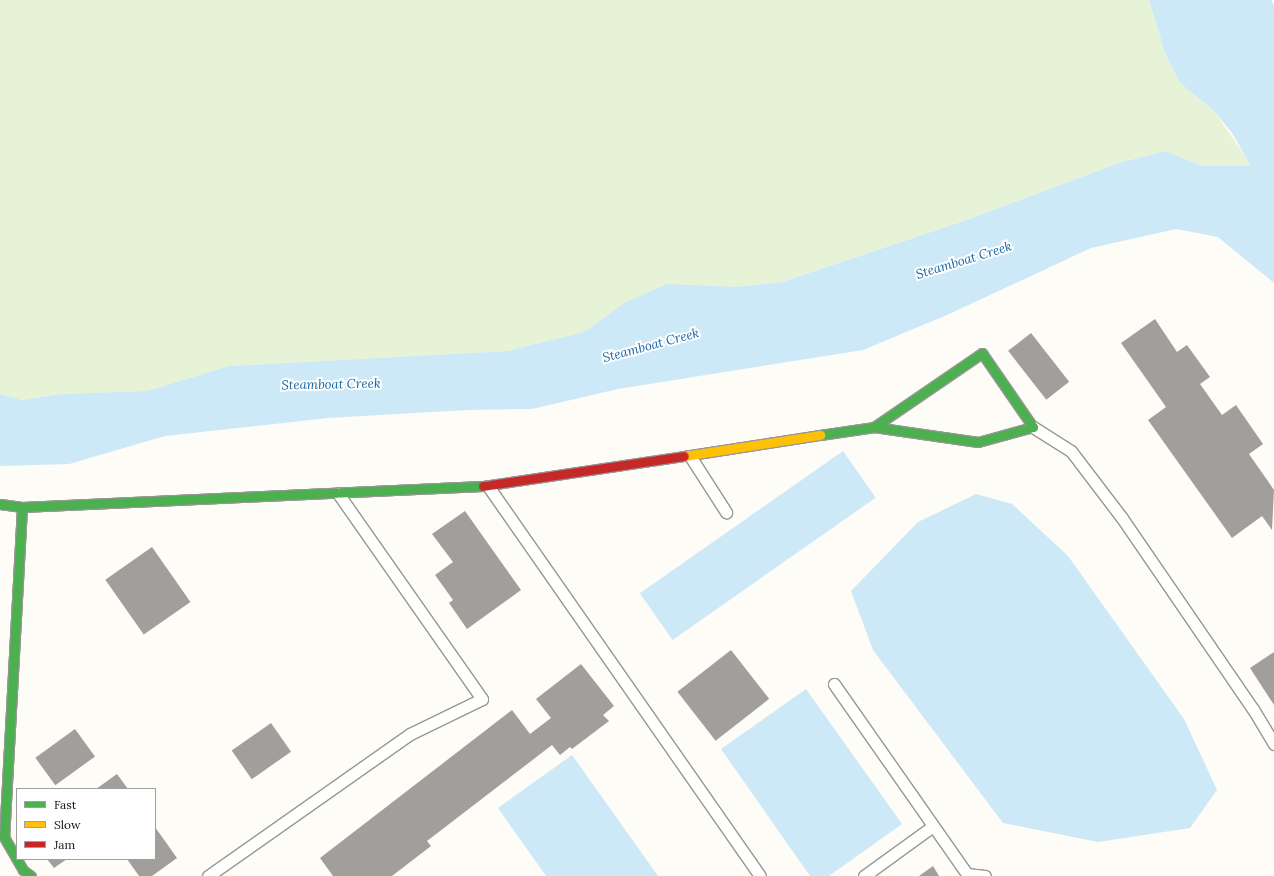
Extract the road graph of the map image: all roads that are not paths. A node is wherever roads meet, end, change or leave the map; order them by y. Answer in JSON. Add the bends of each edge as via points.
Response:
{"nodes":[{"id":1,"x":874,"y":427,"type":"junction"},
{"id":2,"x":1033,"y":427,"type":"junction"},
{"id":3,"x":690,"y":456,"type":"junction"},
{"id":4,"x":488,"y":486,"type":"junction"},
{"id":5,"x":338,"y":493,"type":"junction"},
{"id":6,"x":0,"y":504,"type":"edge"},
{"id":7,"x":22,"y":507,"type":"junction"},
{"id":8,"x":726,"y":512,"type":"dead end"},
{"id":9,"x":834,"y":684,"type":"dead end"},
{"id":10,"x":1274,"y":744,"type":"edge"},
{"id":11,"x":933,"y":826,"type":"junction"},
{"id":12,"x":16,"y":858,"type":"edge"},
{"id":13,"x":17,"y":860,"type":"edge"},
{"id":14,"x":31,"y":876,"type":"edge"},
{"id":15,"x":208,"y":876,"type":"edge"},
{"id":16,"x":760,"y":876,"type":"edge"},
{"id":17,"x":864,"y":876,"type":"edge"},
{"id":18,"x":985,"y":876,"type":"edge"}],
"edges":[{"from":1,"to":2,"type":"street","via":[[978,442]]},
{"from":1,"to":2,"type":"street","via":[[982,353]]},
{"from":1,"to":3,"type":"street"},
{"from":2,"to":10,"type":"lane","via":[[1071,451],[1122,518]]},
{"from":3,"to":4,"type":"street"},
{"from":3,"to":8,"type":"lane"},
{"from":4,"to":5,"type":"street"},
{"from":4,"to":16,"type":"lane"},
{"from":5,"to":7,"type":"street"},
{"from":5,"to":15,"type":"lane","via":[[482,699],[410,734]]},
{"from":6,"to":7,"type":"street"},
{"from":7,"to":12,"type":"street","via":[[4,837]]},
{"from":9,"to":11,"type":"lane"},
{"from":11,"to":17,"type":"lane"},
{"from":11,"to":18,"type":"lane","via":[[967,874]]},
{"from":13,"to":14,"type":"street","via":[[23,870]]}]}
